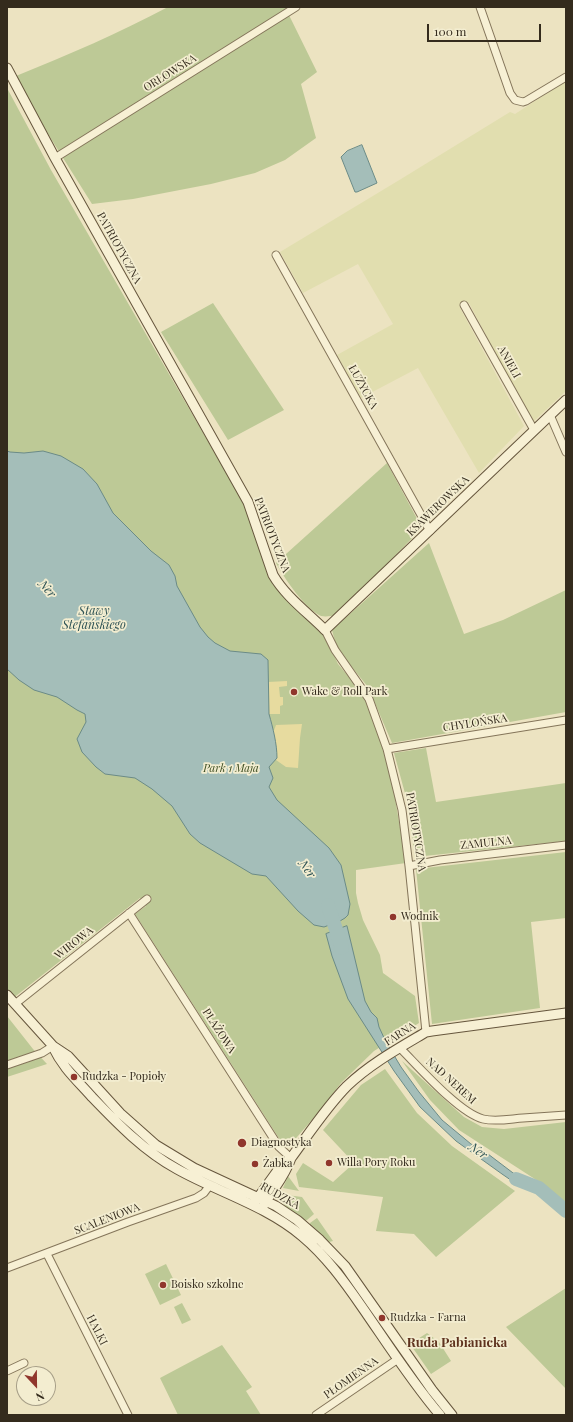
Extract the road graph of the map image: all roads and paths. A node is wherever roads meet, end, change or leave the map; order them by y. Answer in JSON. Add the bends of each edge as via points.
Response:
{"nodes":[{"id":1,"x":296,"y":7,"type":"edge"},
{"id":2,"x":480,"y":7,"type":"edge"},
{"id":3,"x":7,"y":68,"type":"edge"},
{"id":4,"x":566,"y":77,"type":"edge"},
{"id":5,"x":10,"y":78,"type":"edge"},
{"id":6,"x":55,"y":158,"type":"junction"},
{"id":7,"x":276,"y":255,"type":"dead end"},
{"id":8,"x":464,"y":305,"type":"dead end"},
{"id":9,"x":566,"y":400,"type":"edge"},
{"id":10,"x":550,"y":415,"type":"junction"},
{"id":11,"x":534,"y":430,"type":"junction"},
{"id":12,"x":566,"y":452,"type":"edge"},
{"id":13,"x":430,"y":531,"type":"junction"},
{"id":14,"x":325,"y":630,"type":"junction"},
{"id":15,"x":566,"y":720,"type":"edge"},
{"id":16,"x":387,"y":749,"type":"junction"},
{"id":17,"x":566,"y":845,"type":"edge"},
{"id":18,"x":409,"y":866,"type":"junction"},
{"id":19,"x":147,"y":899,"type":"dead end"},
{"id":20,"x":129,"y":913,"type":"junction"},
{"id":21,"x":7,"y":994,"type":"edge"},
{"id":22,"x":15,"y":1004,"type":"junction"},
{"id":23,"x":566,"y":1013,"type":"edge"},
{"id":24,"x":426,"y":1032,"type":"junction"},
{"id":25,"x":53,"y":1046,"type":"junction"},
{"id":26,"x":398,"y":1049,"type":"junction"},
{"id":27,"x":7,"y":1065,"type":"edge"},
{"id":28,"x":566,"y":1115,"type":"edge"},
{"id":29,"x":291,"y":1158,"type":"junction"},
{"id":30,"x":210,"y":1185,"type":"junction"},
{"id":31,"x":259,"y":1203,"type":"junction"},
{"id":32,"x":47,"y":1254,"type":"junction"},
{"id":33,"x":7,"y":1268,"type":"edge"},
{"id":34,"x":398,"y":1359,"type":"junction"},
{"id":35,"x":24,"y":1363,"type":"dead end"},
{"id":36,"x":7,"y":1371,"type":"edge"},
{"id":37,"x":128,"y":1415,"type":"edge"},
{"id":38,"x":316,"y":1415,"type":"edge"},
{"id":39,"x":440,"y":1415,"type":"edge"},
{"id":40,"x":452,"y":1415,"type":"edge"}],
"edges":[{"from":1,"to":6,"type":"street","name":"ORŁOWSKA"},
{"from":2,"to":4,"type":"street","via":[[510,93],[515,100],[526,101]]},
{"from":3,"to":5,"type":"street","name":"PATRIOTYCZNA"},
{"from":5,"to":6,"type":"street","name":"PATRIOTYCZNA"},
{"from":6,"to":14,"type":"street","name":"PATRIOTYCZNA","via":[[248,502],[276,580]]},
{"from":7,"to":13,"type":"street","name":"ŁUŻYCKA"},
{"from":8,"to":11,"type":"street","name":"ANIELI"},
{"from":9,"to":10,"type":"street","name":"KSAWEROWSKA"},
{"from":10,"to":11,"type":"street","name":"KSAWEROWSKA"},
{"from":10,"to":12,"type":"street"},
{"from":11,"to":13,"type":"street","name":"KSAWEROWSKA"},
{"from":13,"to":14,"type":"street","name":"KSAWEROWSKA"},
{"from":14,"to":16,"type":"street","name":"PATRIOTYCZNA","via":[[335,650],[369,699]]},
{"from":15,"to":16,"type":"street","name":"CHYLOŃSKA"},
{"from":16,"to":18,"type":"street","name":"PATRIOTYCZNA","via":[[402,810]]},
{"from":17,"to":18,"type":"street","name":"ZAMULNA"},
{"from":18,"to":24,"type":"street","name":"PATRIOTYCZNA"},
{"from":19,"to":20,"type":"street","name":"WIROWA"},
{"from":20,"to":22,"type":"street","name":"WIROWA"},
{"from":20,"to":29,"type":"street","name":"PLAŻOWA","via":[[279,1147]]},
{"from":21,"to":22,"type":"street","name":"RUDZKA"},
{"from":22,"to":25,"type":"street","name":"RUDZKA"},
{"from":23,"to":24,"type":"street","name":"FARNA"},
{"from":24,"to":26,"type":"street","name":"FARNA"},
{"from":25,"to":27,"type":"street"},
{"from":25,"to":30,"type":"street","name":"RUDZKA","via":[[60,1062],[102,1108],[138,1142],[170,1165]]},
{"from":25,"to":31,"type":"street","name":"RUDZKA","via":[[68,1056],[120,1113],[156,1145]]},
{"from":26,"to":28,"type":"street","name":"NAD NEREM","via":[[452,1099],[479,1118],[502,1120]]},
{"from":26,"to":29,"type":"street","name":"FARNA","via":[[360,1075],[341,1093]]},
{"from":29,"to":31,"type":"street","name":"FARNA","via":[[281,1166]]},
{"from":30,"to":31,"type":"street","name":"RUDZKA"},
{"from":30,"to":32,"type":"street","name":"SCALENIOWA","via":[[196,1198]]},
{"from":31,"to":34,"type":"street","name":"RUDZKA","via":[[325,1257]]},
{"from":31,"to":40,"type":"street","name":"RUDZKA","via":[[297,1220],[332,1251]]},
{"from":32,"to":33,"type":"street","name":"SCALENIOWA"},
{"from":32,"to":37,"type":"street","name":"HALKI"},
{"from":34,"to":38,"type":"street","name":"PŁOMIENNA"},
{"from":34,"to":39,"type":"street","name":"RUDZKA"},
{"from":35,"to":36,"type":"street"}]}
